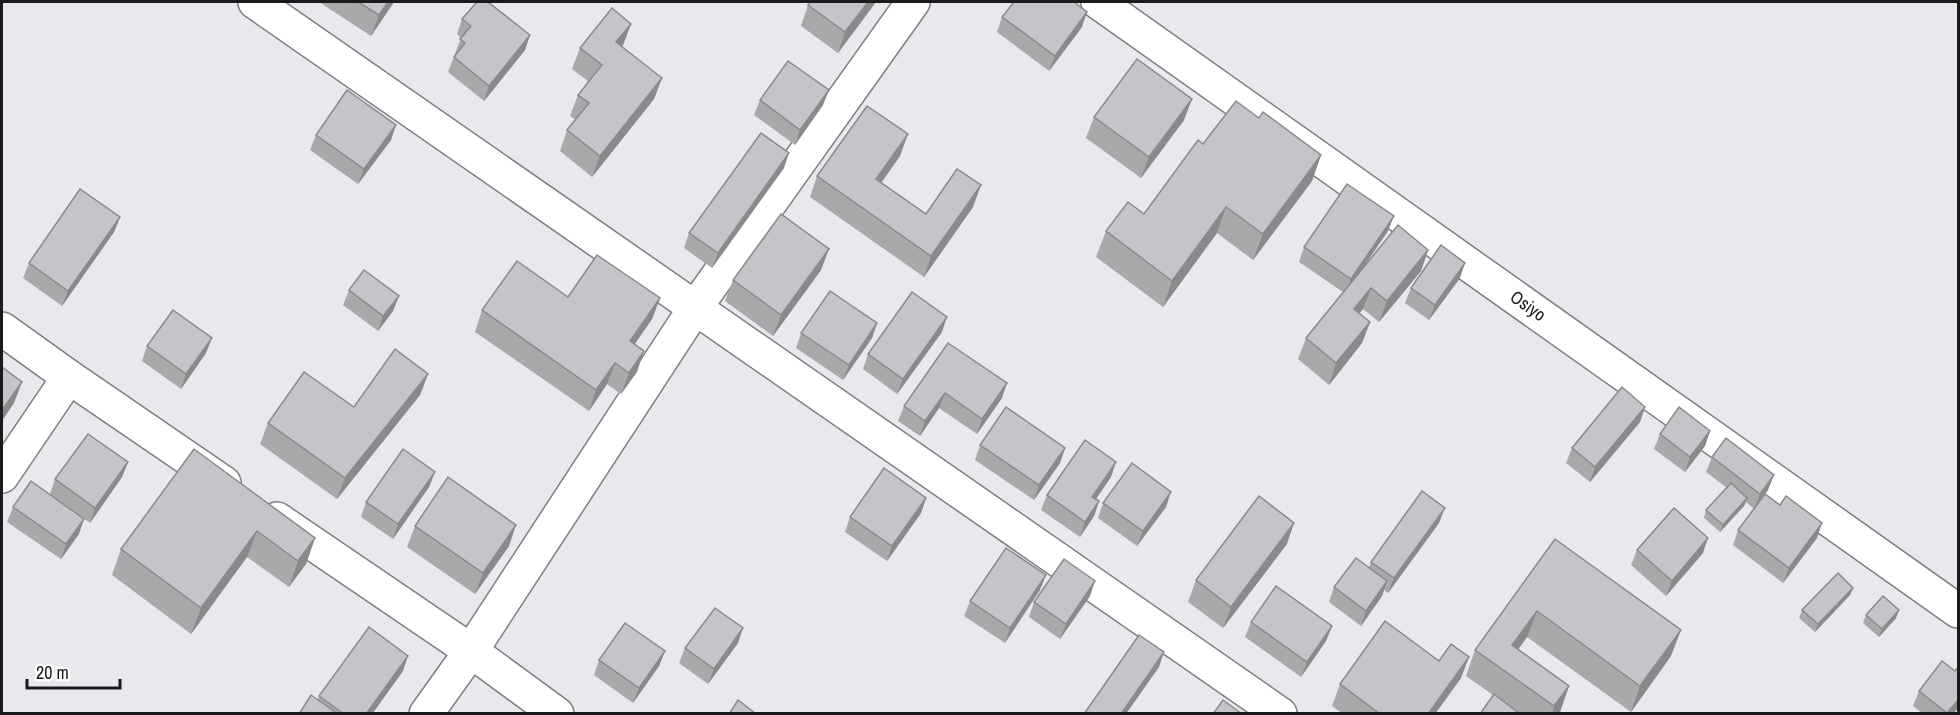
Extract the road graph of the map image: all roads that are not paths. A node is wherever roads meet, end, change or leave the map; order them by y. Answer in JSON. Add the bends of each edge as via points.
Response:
{"nodes":[{"id":1,"x":255,"y":2,"type":"edge"},
{"id":2,"x":913,"y":2,"type":"edge"},
{"id":3,"x":1098,"y":2,"type":"edge"},
{"id":4,"x":695,"y":308,"type":"junction"},
{"id":5,"x":2,"y":329,"type":"edge"},
{"id":6,"x":69,"y":377,"type":"junction"},
{"id":7,"x":2,"y":476,"type":"edge"},
{"id":8,"x":1959,"y":611,"type":"edge"},
{"id":9,"x":471,"y":651,"type":"junction"},
{"id":10,"x":426,"y":714,"type":"edge"},
{"id":11,"x":556,"y":714,"type":"edge"},
{"id":12,"x":1280,"y":714,"type":"edge"}],
"edges":[{"from":1,"to":4,"type":"street"},
{"from":2,"to":4,"type":"street"},
{"from":3,"to":8,"type":"street","name":"Osiyo"},
{"from":4,"to":9,"type":"street"},
{"from":4,"to":12,"type":"street"},
{"from":5,"to":6,"type":"street"},
{"from":6,"to":7,"type":"street"},
{"from":6,"to":9,"type":"street"},
{"from":9,"to":10,"type":"street"},
{"from":9,"to":11,"type":"street"}]}
